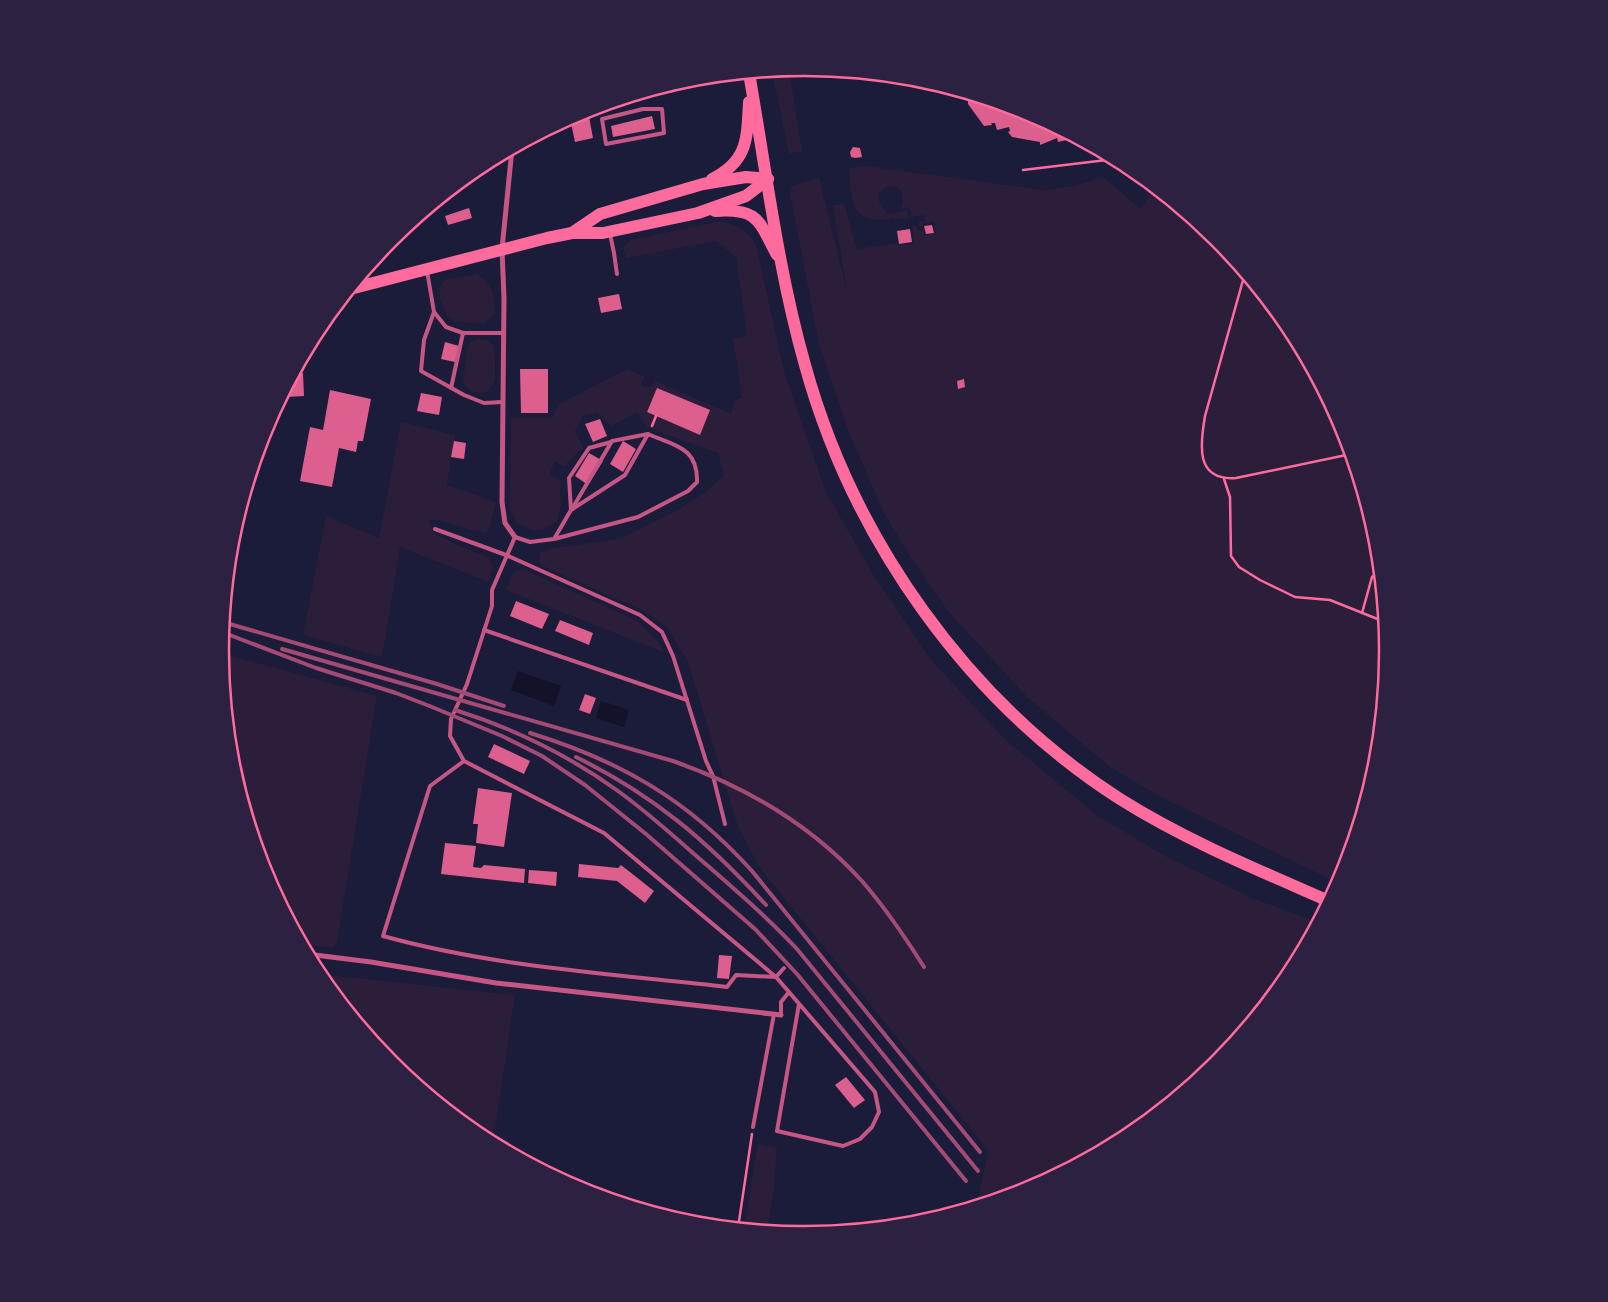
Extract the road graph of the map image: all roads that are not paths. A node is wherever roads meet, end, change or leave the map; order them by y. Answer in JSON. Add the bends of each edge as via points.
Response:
{"nodes":[{"id":1,"x":750,"y":79,"type":"edge"},
{"id":2,"x":750,"y":79,"type":"edge"},
{"id":3,"x":606,"y":144,"type":"joint"},
{"id":4,"x":511,"y":157,"type":"edge"},
{"id":5,"x":768,"y":179,"type":"junction"},
{"id":6,"x":703,"y":184,"type":"junction"},
{"id":7,"x":698,"y":213,"type":"junction"},
{"id":8,"x":609,"y":232,"type":"junction"},
{"id":9,"x":572,"y":233,"type":"junction"},
{"id":10,"x":502,"y":249,"type":"junction"},
{"id":11,"x":782,"y":265,"type":"junction"},
{"id":12,"x":427,"y":269,"type":"junction"},
{"id":13,"x":617,"y":274,"type":"dead end"},
{"id":14,"x":360,"y":286,"type":"edge"},
{"id":15,"x":434,"y":312,"type":"junction"},
{"id":16,"x":463,"y":333,"type":"junction"},
{"id":17,"x":504,"y":333,"type":"junction"},
{"id":18,"x":452,"y":388,"type":"junction"},
{"id":19,"x":502,"y":402,"type":"junction"},
{"id":20,"x":648,"y":434,"type":"junction"},
{"id":21,"x":612,"y":441,"type":"junction"},
{"id":22,"x":571,"y":510,"type":"junction"},
{"id":23,"x":435,"y":529,"type":"dead end"},
{"id":24,"x":515,"y":537,"type":"junction"},
{"id":25,"x":554,"y":539,"type":"junction"},
{"id":26,"x":506,"y":555,"type":"junction"},
{"id":27,"x":484,"y":630,"type":"junction"},
{"id":28,"x":688,"y":700,"type":"junction"},
{"id":29,"x":464,"y":761,"type":"junction"},
{"id":30,"x":725,"y":824,"type":"dead end"},
{"id":31,"x":1323,"y":897,"type":"edge"},
{"id":32,"x":317,"y":955,"type":"edge"},
{"id":33,"x":784,"y":968,"type":"dead end"},
{"id":34,"x":776,"y":977,"type":"junction"},
{"id":35,"x":789,"y":992,"type":"junction"},
{"id":36,"x":799,"y":1004,"type":"junction"},
{"id":37,"x":778,"y":1014,"type":"junction"},
{"id":38,"x":753,"y":1127,"type":"road end"}],
"edges":[{"from":1,"to":5,"type":"main road"},
{"from":2,"to":6,"type":"main road","via":[[748,134],[742,152],[731,168]]},
{"from":3,"to":3,"type":"lane","via":[[664,133],[662,109],[643,108],[602,119]]},
{"from":4,"to":10,"type":"street"},
{"from":5,"to":6,"type":"main road","via":[[746,177]]},
{"from":5,"to":7,"type":"main road","via":[[746,196]]},
{"from":5,"to":11,"type":"main road"},
{"from":6,"to":9,"type":"main road","via":[[600,214]]},
{"from":7,"to":8,"type":"main road"},
{"from":7,"to":11,"type":"main road","via":[[735,210],[751,215]]},
{"from":8,"to":9,"type":"main road"},
{"from":8,"to":13,"type":"lane"},
{"from":9,"to":10,"type":"main road"},
{"from":10,"to":12,"type":"main road"},
{"from":10,"to":17,"type":"street"},
{"from":11,"to":31,"type":"main road","via":[[812,390],[849,484],[904,581],[973,671],[1038,736],[1123,801],[1223,853]]},
{"from":12,"to":14,"type":"main road"},
{"from":12,"to":15,"type":"lane"},
{"from":15,"to":16,"type":"lane","via":[[446,327]]},
{"from":15,"to":18,"type":"lane","via":[[424,340],[421,371]]},
{"from":16,"to":17,"type":"lane"},
{"from":16,"to":18,"type":"lane"},
{"from":17,"to":19,"type":"street"},
{"from":18,"to":19,"type":"lane","via":[[484,403]]},
{"from":19,"to":24,"type":"street","via":[[502,502],[505,523]]},
{"from":20,"to":21,"type":"lane"},
{"from":20,"to":22,"type":"lane","via":[[626,475]]},
{"from":20,"to":25,"type":"lane","via":[[684,449],[698,468],[697,482],[688,491],[638,517]]},
{"from":21,"to":22,"type":"lane"},
{"from":21,"to":22,"type":"lane","via":[[589,448],[569,478]]},
{"from":22,"to":25,"type":"lane"},
{"from":23,"to":26,"type":"lane"},
{"from":24,"to":25,"type":"lane","via":[[530,542]]},
{"from":24,"to":26,"type":"lane"},
{"from":26,"to":27,"type":"lane","via":[[492,590],[492,606]]},
{"from":26,"to":28,"type":"lane","via":[[640,615],[655,626],[662,632],[673,656]]},
{"from":27,"to":28,"type":"lane"},
{"from":27,"to":29,"type":"lane","via":[[467,684],[450,719],[450,736]]},
{"from":28,"to":30,"type":"lane"},
{"from":29,"to":34,"type":"lane","via":[[604,833]]},
{"from":29,"to":34,"type":"lane","via":[[430,786],[383,936],[429,949],[522,965],[727,986],[736,975]]},
{"from":32,"to":37,"type":"street","via":[[496,983]]},
{"from":33,"to":34,"type":"lane"},
{"from":34,"to":35,"type":"lane"},
{"from":35,"to":36,"type":"lane"},
{"from":35,"to":37,"type":"lane","via":[[781,1002]]},
{"from":36,"to":36,"type":"lane","via":[[875,1092],[879,1112],[872,1127],[860,1139],[843,1146],[777,1131]]},
{"from":37,"to":38,"type":"lane"}]}
